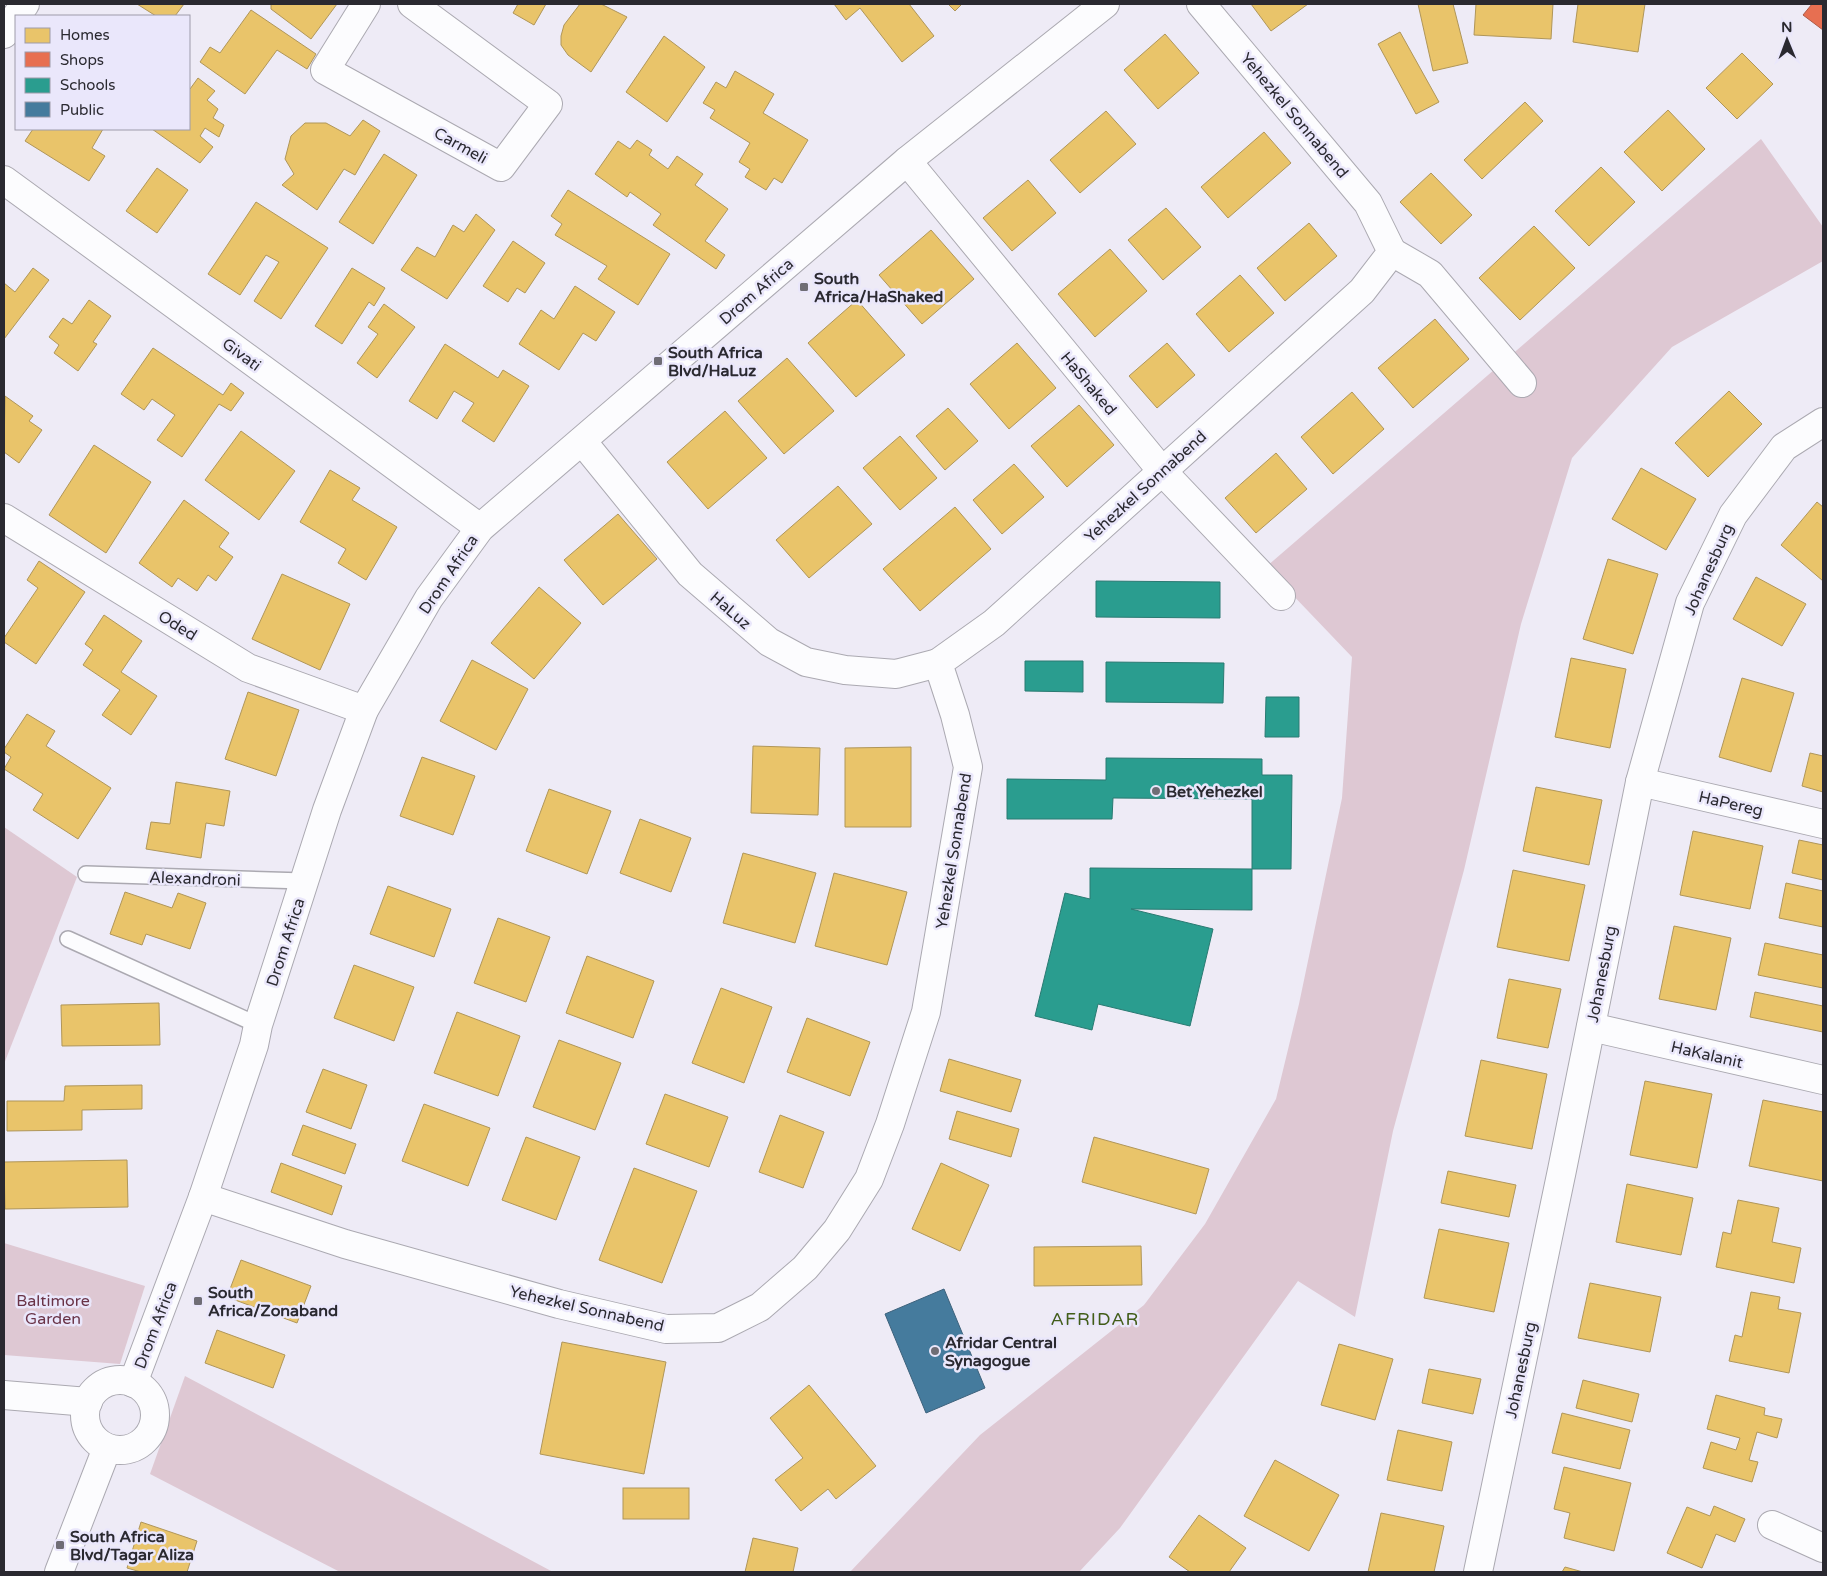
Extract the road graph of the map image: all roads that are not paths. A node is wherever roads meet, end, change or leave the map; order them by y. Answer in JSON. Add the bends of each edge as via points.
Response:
{"nodes":[{"id":1,"x":25,"y":4,"type":"edge"},
{"id":2,"x":366,"y":4,"type":"edge"},
{"id":3,"x":412,"y":4,"type":"edge"},
{"id":4,"x":1105,"y":4,"type":"edge"},
{"id":5,"x":1201,"y":4,"type":"edge"},
{"id":6,"x":17,"y":15,"type":"edge"},
{"id":7,"x":15,"y":18,"type":"edge"},
{"id":8,"x":4,"y":34,"type":"edge"},
{"id":9,"x":907,"y":161,"type":"junction"},
{"id":10,"x":4,"y":180,"type":"edge"},
{"id":11,"x":1392,"y":252,"type":"junction"},
{"id":12,"x":1522,"y":383,"type":"dead end"},
{"id":13,"x":1823,"y":422,"type":"edge"},
{"id":14,"x":582,"y":441,"type":"junction"},
{"id":15,"x":1162,"y":471,"type":"junction"},
{"id":16,"x":4,"y":518,"type":"edge"},
{"id":17,"x":480,"y":528,"type":"junction"},
{"id":18,"x":1280,"y":596,"type":"dead end"},
{"id":19,"x":938,"y":663,"type":"junction"},
{"id":20,"x":364,"y":710,"type":"junction"},
{"id":21,"x":1640,"y":782,"type":"junction"},
{"id":22,"x":1823,"y":824,"type":"edge"},
{"id":23,"x":86,"y":874,"type":"dead end"},
{"id":24,"x":304,"y":881,"type":"junction"},
{"id":25,"x":68,"y":939,"type":"dead end"},
{"id":26,"x":258,"y":1025,"type":"junction"},
{"id":27,"x":1591,"y":1027,"type":"junction"},
{"id":28,"x":1823,"y":1080,"type":"edge"},
{"id":29,"x":203,"y":1197,"type":"junction"},
{"id":30,"x":133,"y":1383,"type":"junction"},
{"id":31,"x":4,"y":1395,"type":"edge"},
{"id":32,"x":88,"y":1402,"type":"junction"},
{"id":33,"x":107,"y":1448,"type":"junction"},
{"id":34,"x":1772,"y":1525,"type":"dead end"},
{"id":35,"x":1823,"y":1548,"type":"edge"},
{"id":36,"x":59,"y":1572,"type":"edge"},
{"id":37,"x":1478,"y":1572,"type":"edge"}],
"edges":[{"from":1,"to":6,"type":"street"},
{"from":2,"to":3,"type":"street","name":"Carmeli","via":[[325,70],[501,168],[548,104]]},
{"from":4,"to":9,"type":"street","name":"Drom Africa"},
{"from":5,"to":11,"type":"street","name":"Yehezkel Sonnabend","via":[[1368,203]]},
{"from":7,"to":8,"type":"street"},
{"from":9,"to":14,"type":"street","name":"Drom Africa"},
{"from":9,"to":15,"type":"street","name":"HaShaked"},
{"from":10,"to":17,"type":"street","name":"Givati"},
{"from":11,"to":12,"type":"street","via":[[1430,274]]},
{"from":11,"to":15,"type":"street","name":"Yehezkel Sonnabend","via":[[1362,291]]},
{"from":13,"to":21,"type":"street","name":"Johanesburg","via":[[1784,446],[1732,515],[1690,604]]},
{"from":14,"to":17,"type":"street","name":"Drom Africa"},
{"from":14,"to":19,"type":"street","name":"HaLuz","via":[[690,574],[769,642],[806,662],[845,670],[896,674]]},
{"from":15,"to":18,"type":"street","name":"HaShaked"},
{"from":15,"to":19,"type":"street","name":"Yehezkel Sonnabend","via":[[994,623]]},
{"from":16,"to":20,"type":"street","name":"Oded","via":[[248,668]]},
{"from":17,"to":20,"type":"street","name":"Drom Africa","via":[[429,598]]},
{"from":19,"to":29,"type":"street","name":"Yehezkel Sonnabend","via":[[968,767],[926,1012],[869,1179],[838,1230],[805,1268],[760,1307],[718,1328],[666,1329],[559,1304],[345,1244]]},
{"from":20,"to":24,"type":"street","name":"Drom Africa"},
{"from":21,"to":22,"type":"street","name":"HaPereg"},
{"from":21,"to":27,"type":"street","name":"Johanesburg"},
{"from":23,"to":24,"type":"lane","name":"Alexandroni"},
{"from":24,"to":26,"type":"street","name":"Drom Africa"},
{"from":25,"to":26,"type":"lane"},
{"from":26,"to":29,"type":"street","name":"Drom Africa"},
{"from":27,"to":28,"type":"street","name":"HaKalanit"},
{"from":27,"to":37,"type":"street","name":"Johanesburg"},
{"from":29,"to":30,"type":"street","name":"Drom Africa"},
{"from":30,"to":32,"type":"street","via":[[111,1382],[101,1386]]},
{"from":30,"to":33,"type":"street","via":[[142,1388],[152,1402],[153,1428],[139,1445],[129,1449]]},
{"from":31,"to":32,"type":"street"},
{"from":32,"to":33,"type":"street","via":[[85,1420],[88,1429],[92,1437]]},
{"from":33,"to":36,"type":"street"},
{"from":34,"to":35,"type":"street"}]}
